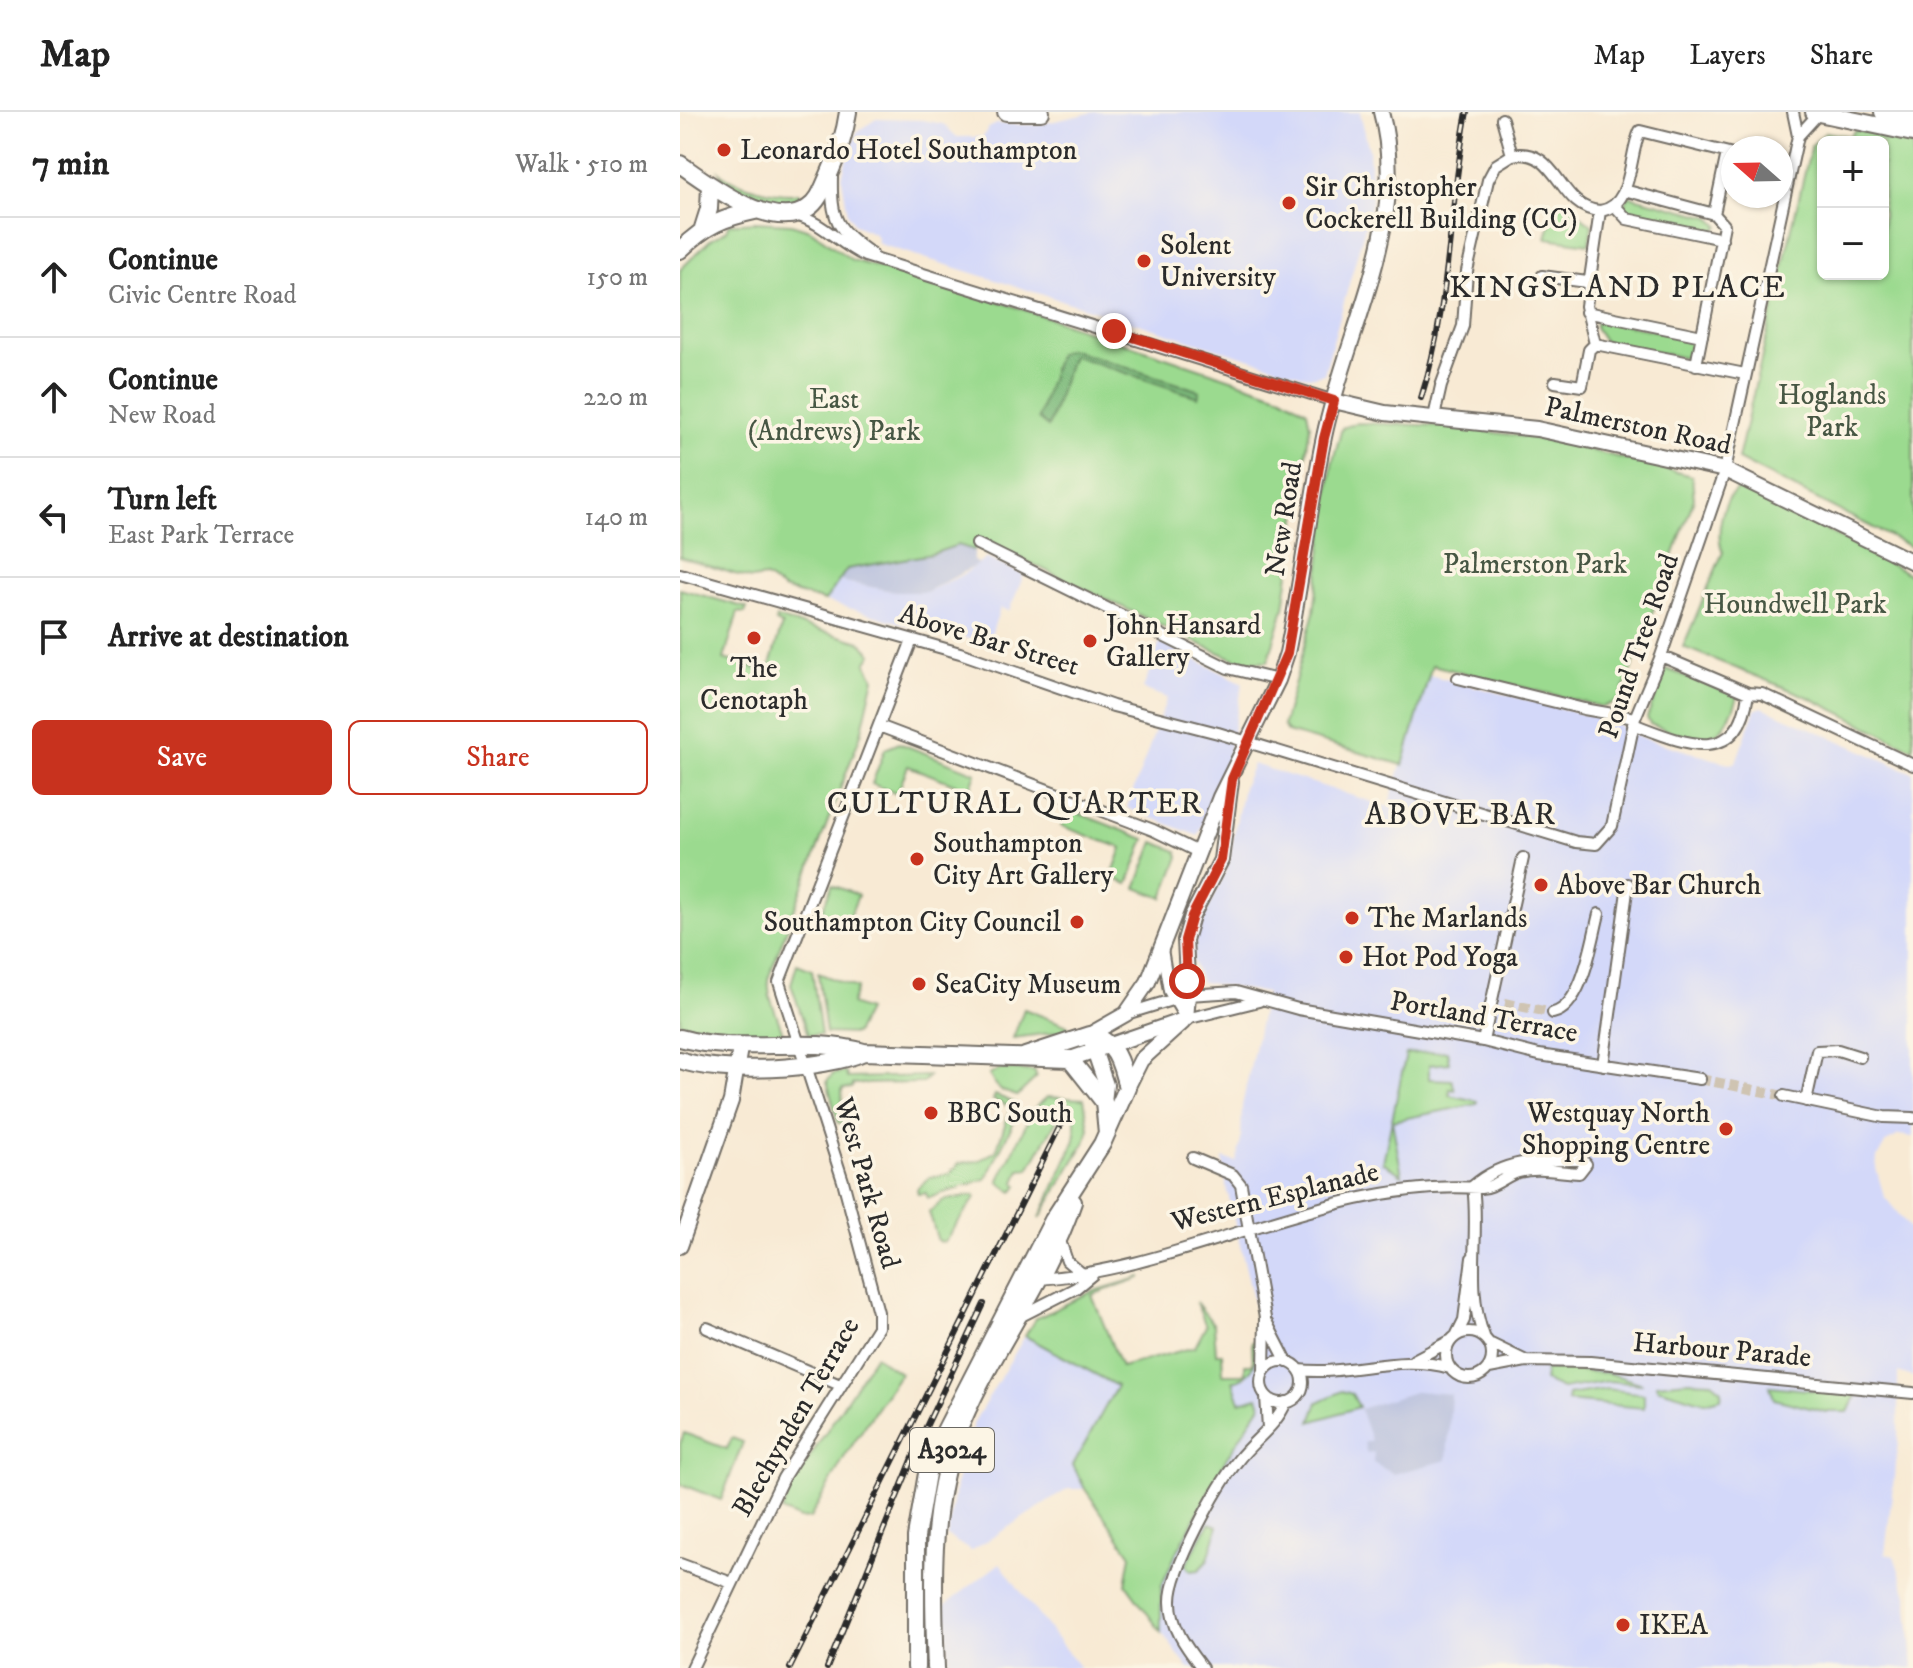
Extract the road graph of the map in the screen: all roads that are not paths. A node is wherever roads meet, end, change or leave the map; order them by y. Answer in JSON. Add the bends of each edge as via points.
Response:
{"nodes":[{"id":1,"x":862,"y":112,"type":"edge"},
{"id":2,"x":1006,"y":112,"type":"edge"},
{"id":3,"x":1041,"y":112,"type":"edge"},
{"id":4,"x":1381,"y":112,"type":"edge"},
{"id":5,"x":1793,"y":112,"type":"edge"},
{"id":6,"x":1883,"y":112,"type":"edge"},
{"id":7,"x":1816,"y":113,"type":"edge"},
{"id":8,"x":847,"y":118,"type":"edge"},
{"id":9,"x":1913,"y":118,"type":"edge"},
{"id":10,"x":1502,"y":119,"type":"dead end"},
{"id":11,"x":1913,"y":133,"type":"edge"},
{"id":12,"x":1798,"y":136,"type":"junction"},
{"id":13,"x":1721,"y":152,"type":"edge"},
{"id":14,"x":1512,"y":155,"type":"junction"},
{"id":15,"x":681,"y":164,"type":"edge"},
{"id":16,"x":832,"y":168,"type":"junction"},
{"id":17,"x":710,"y":185,"type":"junction"},
{"id":18,"x":1721,"y":188,"type":"edge"},
{"id":19,"x":1624,"y":190,"type":"junction"},
{"id":20,"x":1615,"y":206,"type":"junction"},
{"id":21,"x":759,"y":210,"type":"junction"},
{"id":22,"x":1600,"y":211,"type":"junction"},
{"id":23,"x":794,"y":214,"type":"junction"},
{"id":24,"x":1714,"y":214,"type":"junction"},
{"id":25,"x":703,"y":228,"type":"junction"},
{"id":26,"x":1722,"y":239,"type":"junction"},
{"id":27,"x":680,"y":250,"type":"edge"},
{"id":28,"x":880,"y":260,"type":"junction"},
{"id":29,"x":1542,"y":276,"type":"dead end"},
{"id":30,"x":1587,"y":282,"type":"junction"},
{"id":31,"x":1586,"y":312,"type":"junction"},
{"id":32,"x":1702,"y":336,"type":"junction"},
{"id":33,"x":1595,"y":344,"type":"junction"},
{"id":34,"x":1696,"y":365,"type":"junction"},
{"id":35,"x":1745,"y":374,"type":"junction"},
{"id":36,"x":1555,"y":382,"type":"dead end"},
{"id":37,"x":1334,"y":401,"type":"junction"},
{"id":38,"x":1434,"y":417,"type":"junction"},
{"id":39,"x":1725,"y":470,"type":"junction"},
{"id":40,"x":977,"y":544,"type":"dead end"},
{"id":41,"x":1913,"y":562,"type":"edge"},
{"id":42,"x":680,"y":574,"type":"edge"},
{"id":43,"x":912,"y":640,"type":"junction"},
{"id":44,"x":1661,"y":656,"type":"junction"},
{"id":45,"x":1458,"y":678,"type":"dead end"},
{"id":46,"x":1278,"y":680,"type":"junction"},
{"id":47,"x":1748,"y":693,"type":"junction"},
{"id":48,"x":1634,"y":721,"type":"junction"},
{"id":49,"x":879,"y":726,"type":"junction"},
{"id":50,"x":1248,"y":743,"type":"junction"},
{"id":51,"x":1913,"y":765,"type":"edge"},
{"id":52,"x":1232,"y":779,"type":"junction"},
{"id":53,"x":1604,"y":839,"type":"joint"},
{"id":54,"x":1198,"y":852,"type":"junction"},
{"id":55,"x":1523,"y":858,"type":"dead end"},
{"id":56,"x":1628,"y":884,"type":"dead end"},
{"id":57,"x":1599,"y":914,"type":"dead end"},
{"id":58,"x":1162,"y":949,"type":"junction"},
{"id":59,"x":1188,"y":995,"type":"junction"},
{"id":60,"x":1172,"y":999,"type":"junction"},
{"id":61,"x":1259,"y":1001,"type":"junction"},
{"id":62,"x":1492,"y":1001,"type":"junction"},
{"id":63,"x":1505,"y":1003,"type":"tunnel mouth"},
{"id":64,"x":1553,"y":1013,"type":"dead end"},
{"id":65,"x":1126,"y":1014,"type":"junction"},
{"id":66,"x":1186,"y":1019,"type":"junction"},
{"id":67,"x":1089,"y":1035,"type":"junction"},
{"id":68,"x":680,"y":1038,"type":"edge"},
{"id":69,"x":1483,"y":1041,"type":"junction"},
{"id":70,"x":801,"y":1046,"type":"junction"},
{"id":71,"x":740,"y":1048,"type":"junction"},
{"id":72,"x":1104,"y":1050,"type":"junction"},
{"id":73,"x":864,"y":1052,"type":"junction"},
{"id":74,"x":1025,"y":1056,"type":"junction"},
{"id":75,"x":1860,"y":1057,"type":"dead end"},
{"id":76,"x":1070,"y":1059,"type":"junction"},
{"id":77,"x":680,"y":1060,"type":"edge"},
{"id":78,"x":807,"y":1063,"type":"junction"},
{"id":79,"x":1603,"y":1065,"type":"junction"},
{"id":80,"x":737,"y":1069,"type":"junction"},
{"id":81,"x":1700,"y":1079,"type":"tunnel mouth"},
{"id":82,"x":1127,"y":1088,"type":"junction"},
{"id":83,"x":1784,"y":1096,"type":"tunnel mouth"},
{"id":84,"x":1806,"y":1101,"type":"junction"},
{"id":85,"x":1104,"y":1102,"type":"junction"},
{"id":86,"x":1913,"y":1118,"type":"edge"},
{"id":87,"x":1107,"y":1134,"type":"junction"},
{"id":88,"x":1193,"y":1158,"type":"dead end"},
{"id":89,"x":1080,"y":1181,"type":"junction"},
{"id":90,"x":1473,"y":1186,"type":"junction"},
{"id":91,"x":1249,"y":1228,"type":"junction"},
{"id":92,"x":1059,"y":1238,"type":"junction"},
{"id":93,"x":1475,"y":1245,"type":"junction"},
{"id":94,"x":680,"y":1246,"type":"edge"},
{"id":95,"x":1080,"y":1272,"type":"junction"},
{"id":96,"x":1093,"y":1274,"type":"junction"},
{"id":97,"x":1033,"y":1282,"type":"junction"},
{"id":98,"x":1058,"y":1294,"type":"junction"},
{"id":99,"x":1021,"y":1316,"type":"junction"},
{"id":100,"x":879,"y":1317,"type":"joint"},
{"id":101,"x":1265,"y":1318,"type":"junction"},
{"id":102,"x":707,"y":1328,"type":"dead end"},
{"id":103,"x":1454,"y":1338,"type":"junction"},
{"id":104,"x":1487,"y":1339,"type":"junction"},
{"id":105,"x":1414,"y":1360,"type":"junction"},
{"id":106,"x":1526,"y":1361,"type":"junction"},
{"id":107,"x":1287,"y":1362,"type":"junction"},
{"id":108,"x":1450,"y":1368,"type":"junction"},
{"id":109,"x":1489,"y":1368,"type":"junction"},
{"id":110,"x":1299,"y":1370,"type":"junction"},
{"id":111,"x":1264,"y":1371,"type":"junction"},
{"id":112,"x":1328,"y":1373,"type":"junction"},
{"id":113,"x":840,"y":1385,"type":"junction"},
{"id":114,"x":1302,"y":1385,"type":"junction"},
{"id":115,"x":1913,"y":1393,"type":"edge"},
{"id":116,"x":1266,"y":1396,"type":"junction"},
{"id":117,"x":1286,"y":1402,"type":"junction"},
{"id":118,"x":1268,"y":1428,"type":"junction"},
{"id":119,"x":680,"y":1564,"type":"edge"},
{"id":120,"x":732,"y":1583,"type":"junction"},
{"id":121,"x":692,"y":1668,"type":"edge"},
{"id":122,"x":916,"y":1668,"type":"edge"},
{"id":123,"x":936,"y":1668,"type":"edge"},
{"id":124,"x":1202,"y":1668,"type":"edge"}],
"edges":[{"from":1,"to":8,"type":"main road"},
{"from":2,"to":3,"type":"main road"},
{"from":4,"to":37,"type":"street","name":"New Road","via":[[1391,168],[1388,206]]},
{"from":5,"to":12,"type":"street"},
{"from":6,"to":9,"type":"main road"},
{"from":7,"to":11,"type":"main road"},
{"from":7,"to":12,"type":"street"},
{"from":8,"to":16,"type":"main road"},
{"from":10,"to":14,"type":"street"},
{"from":12,"to":35,"type":"street","name":"Pound Tree Road"},
{"from":13,"to":19,"type":"street","via":[[1640,131]]},
{"from":14,"to":22,"type":"street","via":[[1544,161],[1571,198]]},
{"from":14,"to":38,"type":"street","via":[[1496,165],[1488,180],[1467,271],[1463,326]]},
{"from":15,"to":17,"type":"main road"},
{"from":16,"to":23,"type":"main road","via":[[818,198]]},
{"from":16,"to":28,"type":"street","via":[[838,225]]},
{"from":17,"to":21,"type":"main road"},
{"from":17,"to":25,"type":"main road"},
{"from":18,"to":24,"type":"street"},
{"from":19,"to":20,"type":"street"},
{"from":19,"to":24,"type":"street"},
{"from":20,"to":22,"type":"street"},
{"from":20,"to":26,"type":"street","via":[[1627,219]]},
{"from":21,"to":23,"type":"main road"},
{"from":21,"to":25,"type":"main road"},
{"from":22,"to":30,"type":"street"},
{"from":23,"to":28,"type":"street","via":[[822,225],[850,249]]},
{"from":24,"to":26,"type":"street","via":[[1724,225]]},
{"from":25,"to":27,"type":"main road"},
{"from":26,"to":32,"type":"street"},
{"from":28,"to":37,"type":"street"},
{"from":29,"to":30,"type":"street"},
{"from":30,"to":31,"type":"street"},
{"from":31,"to":32,"type":"street"},
{"from":31,"to":33,"type":"street"},
{"from":32,"to":34,"type":"street"},
{"from":33,"to":34,"type":"street"},
{"from":33,"to":36,"type":"street","via":[[1582,386]]},
{"from":34,"to":35,"type":"street"},
{"from":35,"to":39,"type":"street","name":"Pound Tree Road"},
{"from":37,"to":38,"type":"street","name":"Palmerston Road"},
{"from":37,"to":46,"type":"street","name":"New Road","via":[[1293,626]]},
{"from":38,"to":39,"type":"street","name":"Palmerston Road","via":[[1537,429]]},
{"from":39,"to":41,"type":"street","name":"Palmerston Road"},
{"from":39,"to":44,"type":"street","name":"Pound Tree Road"},
{"from":40,"to":46,"type":"street","via":[[1228,668]]},
{"from":42,"to":43,"type":"street","name":"Above Bar Street"},
{"from":43,"to":49,"type":"street","name":"West Park Road"},
{"from":43,"to":50,"type":"street","name":"Above Bar Street","via":[[1113,706]]},
{"from":44,"to":47,"type":"street"},
{"from":44,"to":48,"type":"street","name":"Pound Tree Road"},
{"from":45,"to":48,"type":"street"},
{"from":46,"to":50,"type":"street","name":"New Road"},
{"from":47,"to":48,"type":"street","via":[[1730,734],[1708,747],[1690,745]]},
{"from":47,"to":51,"type":"street","via":[[1762,694]]},
{"from":48,"to":53,"type":"street","name":"Pound Tree Road","via":[[1619,801]]},
{"from":49,"to":54,"type":"street"},
{"from":49,"to":70,"type":"street","name":"West Park Road","via":[[780,974]]},
{"from":50,"to":52,"type":"street","name":"New Road"},
{"from":50,"to":53,"type":"street","name":"Above Bar Street","via":[[1576,842],[1590,845]]},
{"from":52,"to":54,"type":"street","name":"New Road"},
{"from":52,"to":59,"type":"street","via":[[1221,860],[1185,940]]},
{"from":54,"to":58,"type":"street","name":"New Road"},
{"from":55,"to":62,"type":"street"},
{"from":56,"to":79,"type":"street"},
{"from":57,"to":64,"type":"street","via":[[1579,985],[1562,1010]]},
{"from":58,"to":60,"type":"street"},
{"from":58,"to":65,"type":"street","name":"New Road"},
{"from":59,"to":60,"type":"street","name":"Portland Terrace"},
{"from":59,"to":61,"type":"street","name":"Portland Terrace","via":[[1236,992]]},
{"from":59,"to":66,"type":"street"},
{"from":60,"to":65,"type":"street","name":"Portland Terrace"},
{"from":60,"to":66,"type":"street"},
{"from":61,"to":66,"type":"street","name":"Portland Terrace"},
{"from":61,"to":69,"type":"street","name":"Portland Terrace"},
{"from":62,"to":63,"type":"street"},
{"from":62,"to":69,"type":"street"},
{"from":65,"to":67,"type":"street","name":"Portland Terrace"},
{"from":66,"to":72,"type":"street","name":"Portland Terrace"},
{"from":66,"to":82,"type":"street","name":"Portland Terrace","via":[[1141,1060]]},
{"from":67,"to":72,"type":"main road","via":[[1101,1038]]},
{"from":67,"to":74,"type":"main road"},
{"from":68,"to":71,"type":"main road"},
{"from":69,"to":79,"type":"street","name":"Portland Terrace"},
{"from":70,"to":71,"type":"main road"},
{"from":70,"to":73,"type":"main road","via":[[837,1045]]},
{"from":70,"to":78,"type":"street","name":"West Park Road"},
{"from":71,"to":80,"type":"street"},
{"from":72,"to":76,"type":"street","name":"Portland Terrace"},
{"from":72,"to":82,"type":"main road"},
{"from":72,"to":85,"type":"street"},
{"from":73,"to":74,"type":"main road"},
{"from":73,"to":78,"type":"main road","via":[[846,1060]]},
{"from":74,"to":76,"type":"main road"},
{"from":75,"to":84,"type":"street","via":[[1817,1051]]},
{"from":76,"to":85,"type":"main road"},
{"from":77,"to":80,"type":"main road"},
{"from":78,"to":80,"type":"main road"},
{"from":78,"to":100,"type":"street","name":"West Park Road"},
{"from":79,"to":81,"type":"street","name":"Portland Terrace"},
{"from":80,"to":94,"type":"street","via":[[731,1101]]},
{"from":82,"to":87,"type":"main road","number":"A3024"},
{"from":83,"to":84,"type":"street"},
{"from":84,"to":86,"type":"street"},
{"from":85,"to":87,"type":"main road"},
{"from":87,"to":89,"type":"main road","number":"A3024"},
{"from":88,"to":91,"type":"street","via":[[1238,1179]]},
{"from":89,"to":92,"type":"main road","number":"A3024"},
{"from":89,"to":97,"type":"main road","number":"A3024","via":[[1053,1220]]},
{"from":90,"to":90,"type":"street","name":"Western Esplanade","via":[[1486,1175],[1527,1161],[1586,1164],[1579,1173],[1526,1171],[1489,1187]]},
{"from":90,"to":91,"type":"street","name":"Western Esplanade","via":[[1373,1197]]},
{"from":90,"to":93,"type":"street"},
{"from":91,"to":96,"type":"street","name":"Western Esplanade"},
{"from":91,"to":101,"type":"street"},
{"from":92,"to":95,"type":"street","via":[[1067,1261]]},
{"from":92,"to":97,"type":"main road","number":"A3024"},
{"from":93,"to":103,"type":"street","via":[[1464,1320]]},
{"from":93,"to":104,"type":"street","via":[[1474,1301]]},
{"from":95,"to":96,"type":"street","name":"Western Esplanade"},
{"from":95,"to":97,"type":"street","name":"Western Esplanade"},
{"from":96,"to":98,"type":"street","name":"Western Esplanade"},
{"from":97,"to":98,"type":"street"},
{"from":97,"to":99,"type":"main road","number":"A3024"},
{"from":97,"to":122,"type":"main road","number":"A3024","via":[[929,1462],[916,1531]]},
{"from":98,"to":99,"type":"street","name":"Western Esplanade"},
{"from":99,"to":123,"type":"main road","number":"A3024","via":[[969,1410],[948,1462],[935,1560]]},
{"from":100,"to":113,"type":"street","name":"Blechynden Terrace","via":[[874,1336]]},
{"from":101,"to":107,"type":"street"},
{"from":101,"to":111,"type":"street"},
{"from":102,"to":113,"type":"street"},
{"from":103,"to":104,"type":"street","via":[[1471,1331]]},
{"from":103,"to":105,"type":"street"},
{"from":103,"to":108,"type":"street","via":[[1446,1354]]},
{"from":104,"to":106,"type":"street","name":"Harbour Parade"},
{"from":104,"to":109,"type":"street","via":[[1493,1355]]},
{"from":105,"to":108,"type":"street"},
{"from":105,"to":112,"type":"street"},
{"from":106,"to":109,"type":"street","name":"Harbour Parade"},
{"from":106,"to":115,"type":"street","name":"Harbour Parade","via":[[1746,1375]]},
{"from":107,"to":110,"type":"street"},
{"from":107,"to":111,"type":"street"},
{"from":108,"to":109,"type":"street","via":[[1469,1378]]},
{"from":110,"to":112,"type":"street"},
{"from":110,"to":114,"type":"street"},
{"from":111,"to":116,"type":"street"},
{"from":112,"to":114,"type":"street"},
{"from":113,"to":120,"type":"street","name":"Blechynden Terrace","via":[[783,1478]]},
{"from":114,"to":117,"type":"street"},
{"from":116,"to":117,"type":"street"},
{"from":116,"to":118,"type":"street"},
{"from":117,"to":118,"type":"street"},
{"from":118,"to":124,"type":"street","via":[[1225,1479],[1172,1588],[1173,1620]]},
{"from":119,"to":120,"type":"street"},
{"from":120,"to":121,"type":"street","name":"Blechynden Terrace"}]}
